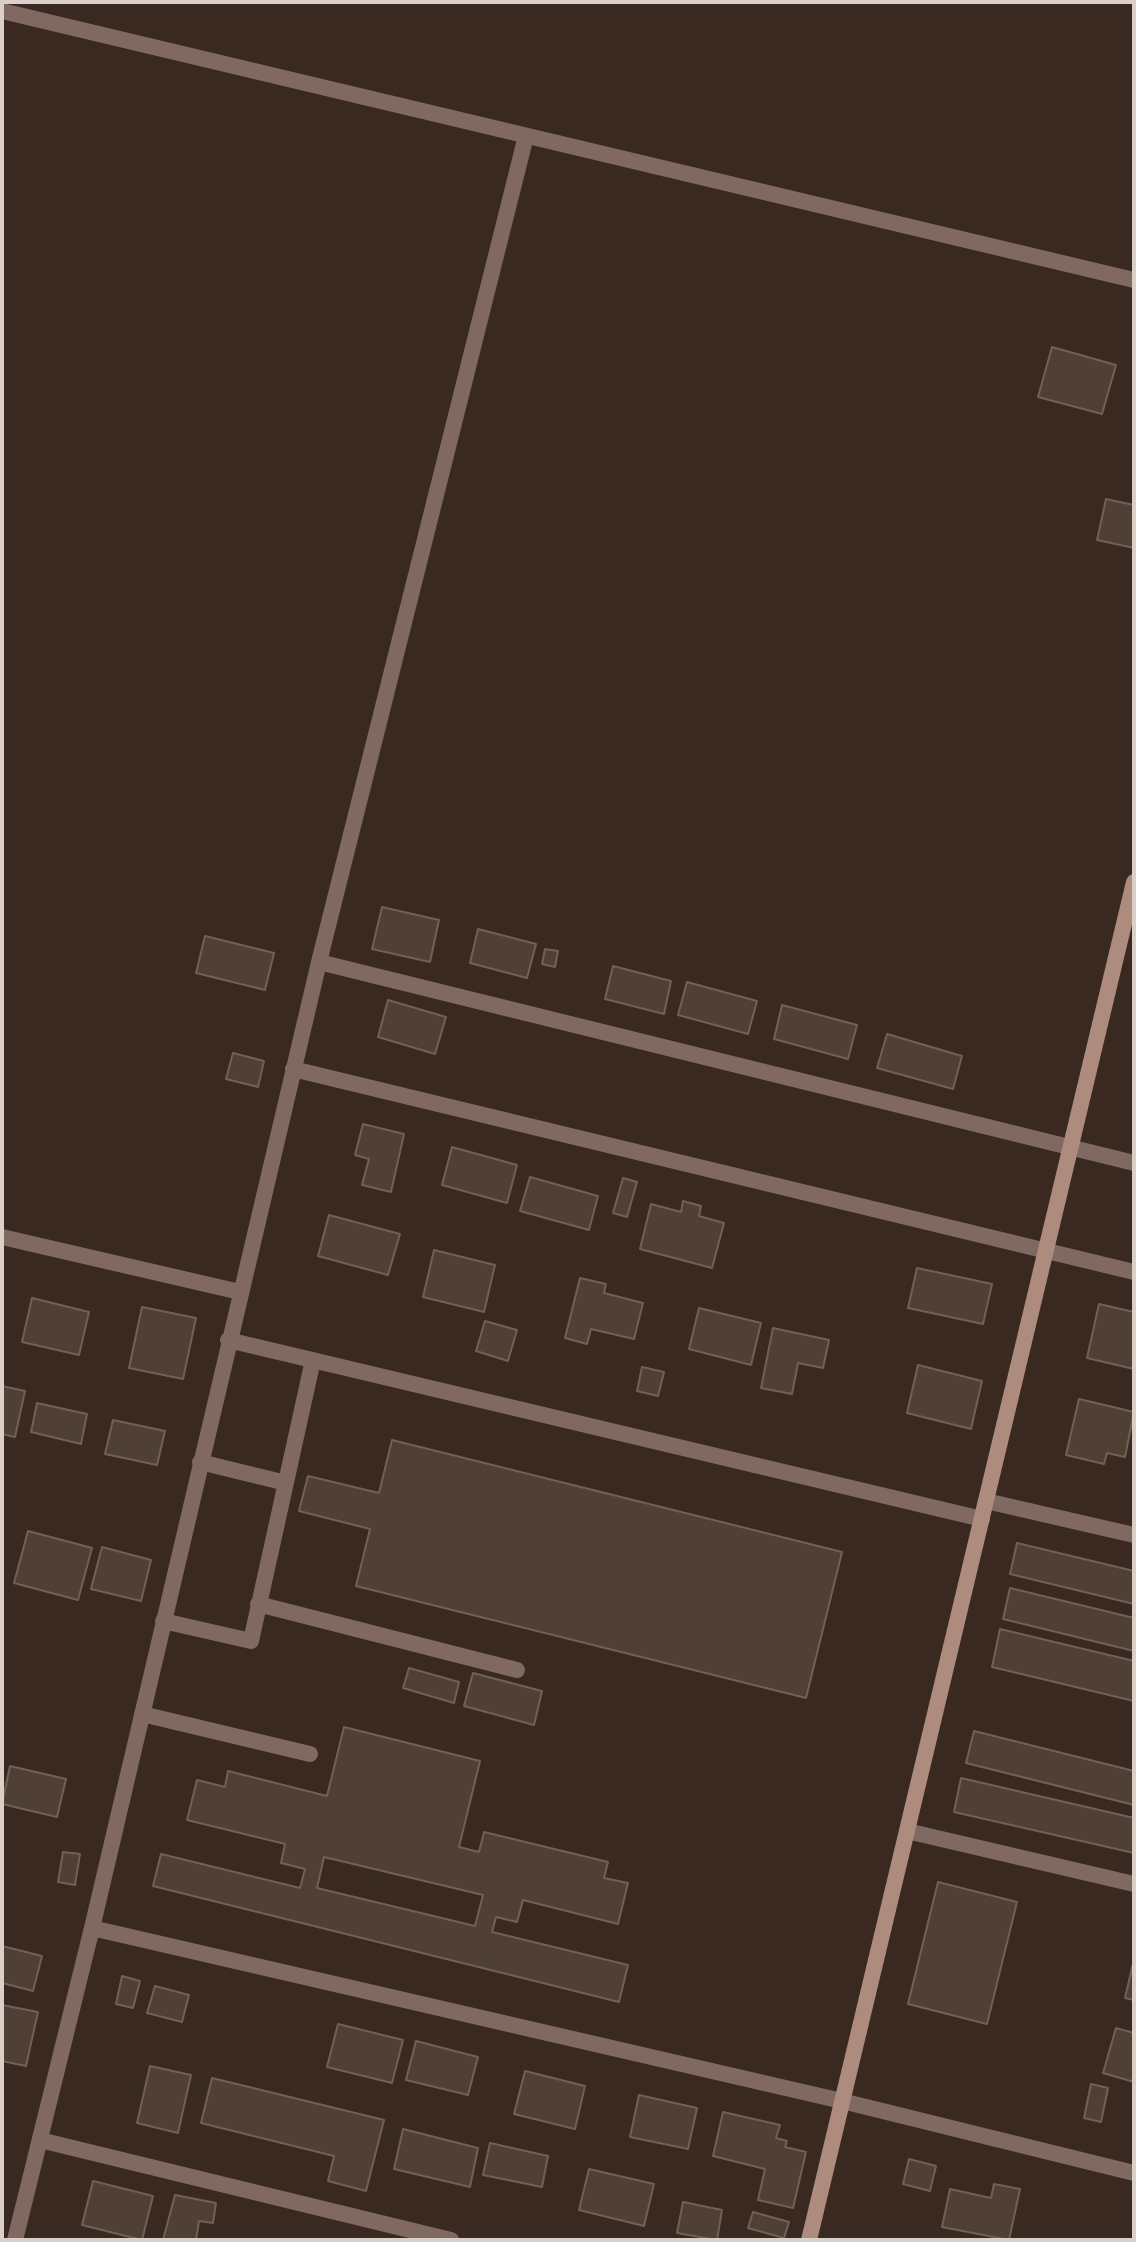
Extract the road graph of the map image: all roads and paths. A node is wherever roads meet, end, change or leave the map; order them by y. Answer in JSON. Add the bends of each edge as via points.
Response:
{"nodes":[{"id":1,"x":2,"y":11,"type":"edge"},
{"id":2,"x":526,"y":136,"type":"junction"},
{"id":3,"x":1134,"y":280,"type":"edge"},
{"id":4,"x":1134,"y":882,"type":"edge"},
{"id":5,"x":319,"y":962,"type":"junction"},
{"id":6,"x":293,"y":1069,"type":"junction"},
{"id":7,"x":1070,"y":1149,"type":"junction"},
{"id":8,"x":1134,"y":1163,"type":"edge"},
{"id":9,"x":2,"y":1237,"type":"edge"},
{"id":10,"x":1046,"y":1251,"type":"junction"},
{"id":11,"x":1134,"y":1272,"type":"edge"},
{"id":12,"x":240,"y":1292,"type":"junction"},
{"id":13,"x":228,"y":1340,"type":"junction"},
{"id":14,"x":313,"y":1360,"type":"junction"},
{"id":15,"x":200,"y":1462,"type":"junction"},
{"id":16,"x":286,"y":1483,"type":"junction"},
{"id":17,"x":986,"y":1501,"type":"junction"},
{"id":18,"x":982,"y":1519,"type":"junction"},
{"id":19,"x":1134,"y":1535,"type":"edge"},
{"id":20,"x":258,"y":1604,"type":"junction"},
{"id":21,"x":163,"y":1621,"type":"junction"},
{"id":22,"x":517,"y":1670,"type":"dead end"},
{"id":23,"x":142,"y":1714,"type":"junction"},
{"id":24,"x":310,"y":1754,"type":"dead end"},
{"id":25,"x":907,"y":1831,"type":"junction"},
{"id":26,"x":1134,"y":1884,"type":"edge"},
{"id":27,"x":92,"y":1928,"type":"junction"},
{"id":28,"x":842,"y":2101,"type":"junction"},
{"id":29,"x":40,"y":2140,"type":"junction"},
{"id":30,"x":1134,"y":2173,"type":"edge"},
{"id":31,"x":15,"y":2240,"type":"edge"},
{"id":32,"x":451,"y":2240,"type":"edge"},
{"id":33,"x":809,"y":2240,"type":"edge"}],
"edges":[{"from":1,"to":2,"type":"street"},
{"from":2,"to":3,"type":"street"},
{"from":2,"to":5,"type":"street"},
{"from":4,"to":7,"type":"street"},
{"from":5,"to":6,"type":"street"},
{"from":5,"to":7,"type":"street"},
{"from":6,"to":10,"type":"street"},
{"from":6,"to":12,"type":"street"},
{"from":7,"to":8,"type":"street"},
{"from":7,"to":10,"type":"street"},
{"from":9,"to":12,"type":"street"},
{"from":10,"to":11,"type":"street"},
{"from":10,"to":17,"type":"street"},
{"from":12,"to":13,"type":"street"},
{"from":13,"to":14,"type":"street"},
{"from":13,"to":15,"type":"street"},
{"from":14,"to":16,"type":"street"},
{"from":14,"to":18,"type":"street"},
{"from":15,"to":16,"type":"street"},
{"from":15,"to":21,"type":"street"},
{"from":16,"to":20,"type":"street"},
{"from":17,"to":18,"type":"street"},
{"from":17,"to":19,"type":"street"},
{"from":18,"to":25,"type":"street"},
{"from":20,"to":21,"type":"street","via":[[251,1641]]},
{"from":20,"to":22,"type":"street"},
{"from":21,"to":23,"type":"street"},
{"from":23,"to":24,"type":"street"},
{"from":23,"to":27,"type":"street"},
{"from":25,"to":26,"type":"street"},
{"from":25,"to":28,"type":"street"},
{"from":27,"to":28,"type":"street"},
{"from":27,"to":29,"type":"street"},
{"from":28,"to":30,"type":"street"},
{"from":28,"to":33,"type":"street"},
{"from":29,"to":31,"type":"street"},
{"from":29,"to":32,"type":"street"}]}
